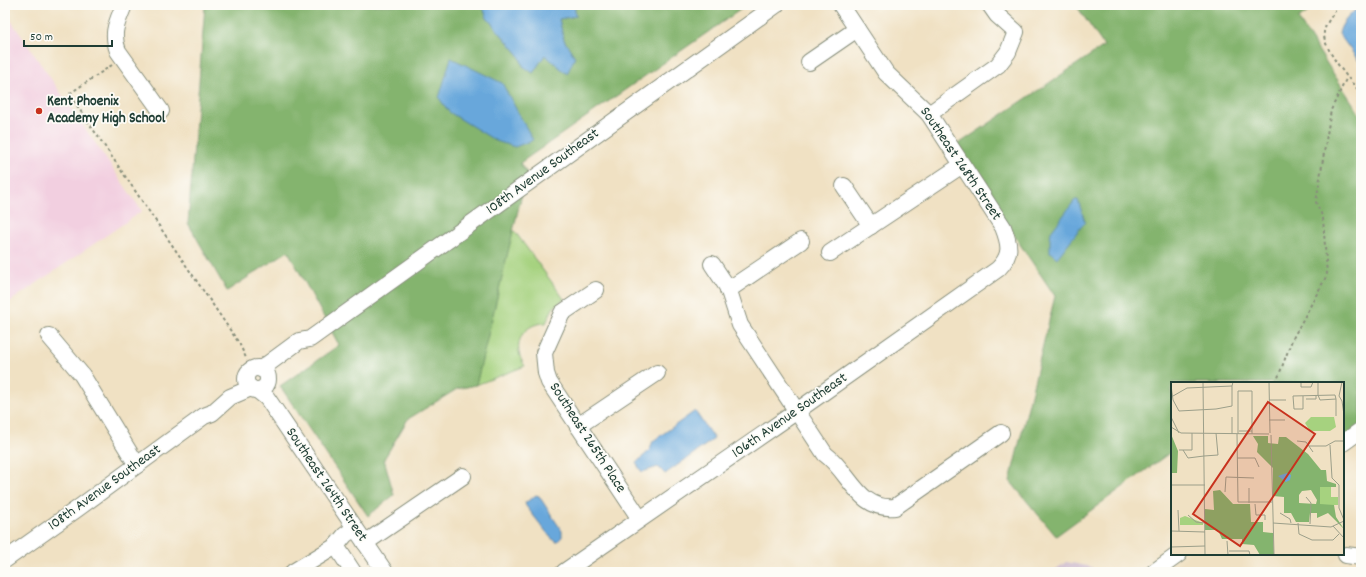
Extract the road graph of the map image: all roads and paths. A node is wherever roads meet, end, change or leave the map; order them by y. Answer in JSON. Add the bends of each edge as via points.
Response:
{"nodes":[{"id":1,"x":124,"y":5,"type":"edge"},
{"id":2,"x":776,"y":5,"type":"edge"},
{"id":3,"x":841,"y":5,"type":"edge"},
{"id":4,"x":990,"y":5,"type":"edge"},
{"id":5,"x":1339,"y":5,"type":"edge"},
{"id":6,"x":857,"y":29,"type":"junction"},
{"id":7,"x":123,"y":58,"type":"junction"},
{"id":8,"x":809,"y":62,"type":"dead end"},
{"id":9,"x":1347,"y":77,"type":"junction"},
{"id":10,"x":1361,"y":93,"type":"edge"},
{"id":11,"x":161,"y":111,"type":"dead end"},
{"id":12,"x":929,"y":114,"type":"junction"},
{"id":13,"x":962,"y":165,"type":"junction"},
{"id":14,"x":844,"y":186,"type":"dead end"},
{"id":15,"x":871,"y":226,"type":"junction"},
{"id":16,"x":801,"y":241,"type":"dead end"},
{"id":17,"x":830,"y":253,"type":"dead end"},
{"id":18,"x":1008,"y":254,"type":"joint"},
{"id":19,"x":712,"y":264,"type":"dead end"},
{"id":20,"x":596,"y":290,"type":"dead end"},
{"id":21,"x":728,"y":290,"type":"junction"},
{"id":22,"x":49,"y":336,"type":"dead end"},
{"id":23,"x":247,"y":360,"type":"dead end"},
{"id":24,"x":657,"y":373,"type":"dead end"},
{"id":25,"x":1276,"y":382,"type":"edge"},
{"id":26,"x":259,"y":384,"type":"junction"},
{"id":27,"x":797,"y":412,"type":"junction"},
{"id":28,"x":578,"y":426,"type":"junction"},
{"id":29,"x":1361,"y":430,"type":"edge"},
{"id":30,"x":1001,"y":433,"type":"dead end"},
{"id":31,"x":1344,"y":441,"type":"edge"},
{"id":32,"x":138,"y":465,"type":"junction"},
{"id":33,"x":463,"y":476,"type":"dead end"},
{"id":34,"x":640,"y":519,"type":"junction"},
{"id":35,"x":355,"y":528,"type":"junction"},
{"id":36,"x":365,"y":543,"type":"junction"},
{"id":37,"x":336,"y":546,"type":"junction"},
{"id":38,"x":1178,"y":555,"type":"edge"},
{"id":39,"x":5,"y":560,"type":"edge"},
{"id":40,"x":293,"y":572,"type":"edge"},
{"id":41,"x":352,"y":572,"type":"edge"},
{"id":42,"x":385,"y":572,"type":"edge"},
{"id":43,"x":564,"y":572,"type":"edge"},
{"id":44,"x":1154,"y":572,"type":"edge"}],
"edges":[{"from":1,"to":7,"type":"street","via":[[114,33],[114,40]]},
{"from":2,"to":26,"type":"street","name":"108th Avenue Southeast","via":[[310,340],[304,350]]},
{"from":3,"to":6,"type":"street","name":"Southeast 268th Street"},
{"from":4,"to":12,"type":"street","via":[[1016,32],[1008,52],[998,65]]},
{"from":5,"to":9,"type":"path","via":[[1324,31],[1323,40]]},
{"from":6,"to":8,"type":"street"},
{"from":6,"to":12,"type":"street","name":"Southeast 268th Street","via":[[886,73]]},
{"from":7,"to":11,"type":"street"},
{"from":7,"to":23,"type":"path","via":[[69,94],[235,337]]},
{"from":9,"to":10,"type":"path"},
{"from":9,"to":25,"type":"path","via":[[1331,110],[1316,202],[1323,218],[1327,275],[1292,340]]},
{"from":12,"to":13,"type":"street","name":"Southeast 268th Street"},
{"from":13,"to":15,"type":"street"},
{"from":13,"to":18,"type":"street","name":"Southeast 268th Street","via":[[1003,227]]},
{"from":14,"to":15,"type":"street"},
{"from":15,"to":17,"type":"street"},
{"from":16,"to":21,"type":"street"},
{"from":18,"to":27,"type":"street","name":"106th Avenue Southeast","via":[[998,269]]},
{"from":19,"to":21,"type":"street"},
{"from":20,"to":28,"type":"street","name":"Southeast 265th Place","via":[[562,312],[544,353],[548,382]]},
{"from":21,"to":27,"type":"street","via":[[740,325]]},
{"from":22,"to":32,"type":"street","via":[[82,375]]},
{"from":24,"to":28,"type":"street"},
{"from":26,"to":32,"type":"street","name":"108th Avenue Southeast","via":[[220,392],[205,406],[204,416]]},
{"from":26,"to":35,"type":"street","name":"Southeast 264th Street"},
{"from":27,"to":30,"type":"street","via":[[825,454],[836,462],[860,496],[878,506],[895,507]]},
{"from":27,"to":34,"type":"street","name":"106th Avenue Southeast"},
{"from":28,"to":34,"type":"street","name":"Southeast 265th Place"},
{"from":29,"to":31,"type":"street"},
{"from":32,"to":39,"type":"street","name":"108th Avenue Southeast"},
{"from":33,"to":36,"type":"street"},
{"from":34,"to":43,"type":"street","name":"106th Avenue Southeast"},
{"from":35,"to":36,"type":"street","name":"Southeast 264th Street"},
{"from":35,"to":37,"type":"street"},
{"from":36,"to":42,"type":"street","name":"Southeast 264th Street"},
{"from":37,"to":40,"type":"street"},
{"from":37,"to":41,"type":"street"},
{"from":38,"to":44,"type":"street"}]}
